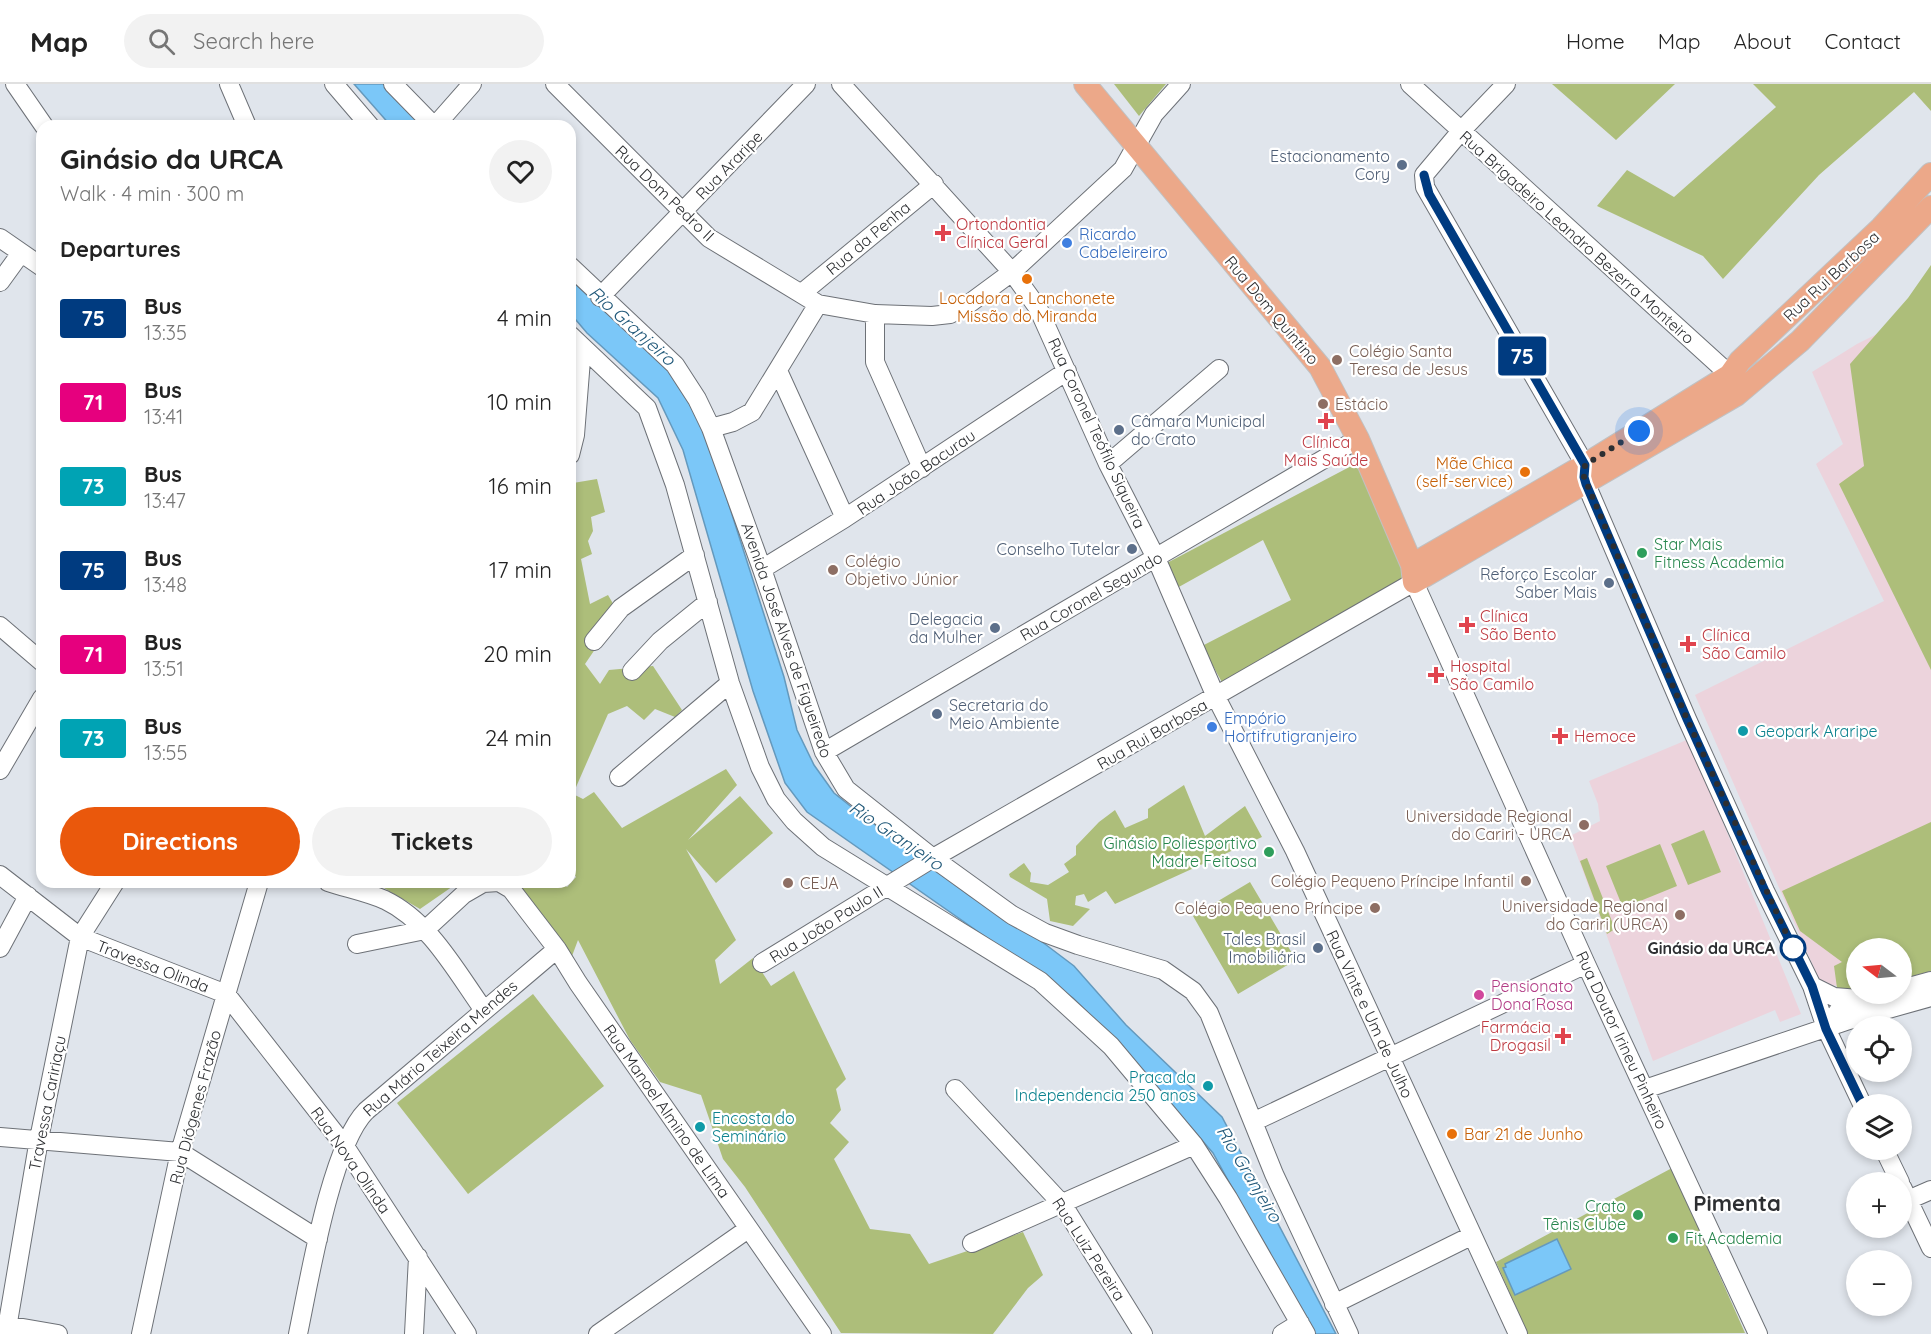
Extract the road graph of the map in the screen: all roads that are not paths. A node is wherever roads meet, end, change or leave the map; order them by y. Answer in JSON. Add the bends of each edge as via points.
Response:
{"nodes":[{"id":1,"x":229,"y":84,"type":"edge"},
{"id":2,"x":334,"y":84,"type":"edge"},
{"id":3,"x":393,"y":84,"type":"edge"},
{"id":4,"x":472,"y":84,"type":"edge"},
{"id":5,"x":555,"y":84,"type":"edge"},
{"id":6,"x":806,"y":84,"type":"edge"},
{"id":7,"x":841,"y":84,"type":"edge"},
{"id":8,"x":1085,"y":84,"type":"edge"},
{"id":9,"x":1181,"y":84,"type":"edge"},
{"id":10,"x":1410,"y":84,"type":"edge"},
{"id":11,"x":1506,"y":84,"type":"edge"},
{"id":12,"x":16,"y":85,"type":"edge"},
{"id":13,"x":39,"y":120,"type":"edge"},
{"id":14,"x":244,"y":120,"type":"edge"},
{"id":15,"x":365,"y":120,"type":"edge"},
{"id":16,"x":428,"y":120,"type":"edge"},
{"id":17,"x":439,"y":120,"type":"edge"},
{"id":18,"x":1461,"y":131,"type":"junction"},
{"id":19,"x":1137,"y":147,"type":"junction"},
{"id":20,"x":1931,"y":174,"type":"edge"},
{"id":21,"x":934,"y":183,"type":"junction"},
{"id":22,"x":1931,"y":207,"type":"edge"},
{"id":23,"x":682,"y":214,"type":"junction"},
{"id":24,"x":0,"y":238,"type":"edge"},
{"id":25,"x":21,"y":252,"type":"junction"},
{"id":26,"x":36,"y":263,"type":"edge"},
{"id":27,"x":576,"y":272,"type":"edge"},
{"id":28,"x":1012,"y":272,"type":"junction"},
{"id":29,"x":0,"y":282,"type":"edge"},
{"id":30,"x":802,"y":293,"type":"junction"},
{"id":31,"x":600,"y":297,"type":"junction"},
{"id":32,"x":818,"y":304,"type":"junction"},
{"id":33,"x":875,"y":314,"type":"junction"},
{"id":34,"x":576,"y":341,"type":"edge"},
{"id":35,"x":1219,"y":369,"type":"dead end"},
{"id":36,"x":1067,"y":371,"type":"junction"},
{"id":37,"x":779,"y":373,"type":"junction"},
{"id":38,"x":1733,"y":385,"type":"junction"},
{"id":39,"x":711,"y":428,"type":"junction"},
{"id":40,"x":1358,"y":439,"type":"junction"},
{"id":41,"x":1108,"y":464,"type":"junction"},
{"id":42,"x":922,"y":468,"type":"junction"},
{"id":43,"x":1586,"y":475,"type":"junction"},
{"id":44,"x":845,"y":518,"type":"junction"},
{"id":45,"x":695,"y":555,"type":"junction"},
{"id":46,"x":1156,"y":558,"type":"junction"},
{"id":47,"x":762,"y":569,"type":"junction"},
{"id":48,"x":1413,"y":573,"type":"junction"},
{"id":49,"x":708,"y":602,"type":"junction"},
{"id":50,"x":0,"y":626,"type":"edge"},
{"id":51,"x":594,"y":641,"type":"dead end"},
{"id":52,"x":36,"y":657,"type":"edge"},
{"id":53,"x":632,"y":671,"type":"dead end"},
{"id":54,"x":730,"y":682,"type":"junction"},
{"id":55,"x":1216,"y":697,"type":"junction"},
{"id":56,"x":36,"y":708,"type":"edge"},
{"id":57,"x":824,"y":753,"type":"junction"},
{"id":58,"x":0,"y":770,"type":"edge"},
{"id":59,"x":619,"y":777,"type":"dead end"},
{"id":60,"x":933,"y":858,"type":"junction"},
{"id":61,"x":0,"y":875,"type":"edge"},
{"id":62,"x":889,"y":886,"type":"junction"},
{"id":63,"x":111,"y":888,"type":"edge"},
{"id":64,"x":257,"y":888,"type":"edge"},
{"id":65,"x":370,"y":888,"type":"edge"},
{"id":66,"x":474,"y":888,"type":"edge"},
{"id":67,"x":509,"y":888,"type":"edge"},
{"id":68,"x":28,"y":896,"type":"junction"},
{"id":69,"x":425,"y":930,"type":"junction"},
{"id":70,"x":80,"y":937,"type":"junction"},
{"id":71,"x":357,"y":944,"type":"dead end"},
{"id":72,"x":0,"y":948,"type":"edge"},
{"id":73,"x":557,"y":949,"type":"junction"},
{"id":74,"x":762,"y":963,"type":"dead end"},
{"id":75,"x":1586,"y":964,"type":"junction"},
{"id":76,"x":1931,"y":981,"type":"edge"},
{"id":77,"x":1812,"y":986,"type":"junction"},
{"id":78,"x":1912,"y":986,"type":"edge"},
{"id":79,"x":226,"y":994,"type":"junction"},
{"id":80,"x":1846,"y":997,"type":"edge"},
{"id":81,"x":1931,"y":997,"type":"edge"},
{"id":82,"x":1853,"y":1004,"type":"edge"},
{"id":83,"x":483,"y":1009,"type":"junction"},
{"id":84,"x":1826,"y":1029,"type":"junction"},
{"id":85,"x":1389,"y":1056,"type":"junction"},
{"id":86,"x":955,"y":1089,"type":"dead end"},
{"id":87,"x":1645,"y":1089,"type":"junction"},
{"id":88,"x":1857,"y":1094,"type":"edge"},
{"id":89,"x":1252,"y":1122,"type":"junction"},
{"id":90,"x":0,"y":1137,"type":"edge"},
{"id":91,"x":39,"y":1139,"type":"junction"},
{"id":92,"x":344,"y":1145,"type":"junction"},
{"id":93,"x":1194,"y":1145,"type":"junction"},
{"id":94,"x":180,"y":1152,"type":"junction"},
{"id":95,"x":1931,"y":1190,"type":"edge"},
{"id":96,"x":1912,"y":1192,"type":"edge"},
{"id":97,"x":1063,"y":1205,"type":"junction"},
{"id":98,"x":1912,"y":1208,"type":"edge"},
{"id":99,"x":748,"y":1229,"type":"junction"},
{"id":100,"x":1471,"y":1236,"type":"junction"},
{"id":101,"x":318,"y":1239,"type":"junction"},
{"id":102,"x":972,"y":1243,"type":"dead end"},
{"id":103,"x":1931,"y":1248,"type":"edge"},
{"id":104,"x":418,"y":1257,"type":"junction"},
{"id":105,"x":1334,"y":1304,"type":"junction"},
{"id":106,"x":1749,"y":1313,"type":"junction"},
{"id":107,"x":5,"y":1328,"type":"edge"},
{"id":108,"x":1303,"y":1328,"type":"edge"},
{"id":109,"x":58,"y":1334,"type":"edge"},
{"id":110,"x":141,"y":1334,"type":"edge"},
{"id":111,"x":298,"y":1334,"type":"edge"},
{"id":112,"x":414,"y":1334,"type":"edge"},
{"id":113,"x":467,"y":1334,"type":"edge"},
{"id":114,"x":598,"y":1334,"type":"edge"},
{"id":115,"x":822,"y":1334,"type":"edge"},
{"id":116,"x":1143,"y":1334,"type":"edge"},
{"id":117,"x":1282,"y":1334,"type":"edge"},
{"id":118,"x":1349,"y":1334,"type":"edge"},
{"id":119,"x":1518,"y":1334,"type":"edge"},
{"id":120,"x":1758,"y":1334,"type":"edge"},
{"id":121,"x":1770,"y":1334,"type":"edge"}],
"edges":[{"from":1,"to":14,"type":"street"},
{"from":2,"to":15,"type":"street"},
{"from":3,"to":16,"type":"street"},
{"from":4,"to":17,"type":"street"},
{"from":5,"to":23,"type":"street","name":"Rua Dom Pedro II"},
{"from":6,"to":23,"type":"street","name":"Rua Araripe"},
{"from":7,"to":21,"type":"street","name":"Rua Coronel Teófilo Siqueira"},
{"from":8,"to":19,"type":"main road","name":"Rua Dom Quintino"},
{"from":9,"to":19,"type":"street","via":[[1154,114]]},
{"from":10,"to":18,"type":"street","name":"Rua Brigadeiro Leandro Bezerra Monteiro"},
{"from":11,"to":18,"type":"street"},
{"from":12,"to":13,"type":"street"},
{"from":18,"to":38,"type":"street","name":"Rua Brigadeiro Leandro Bezerra Monteiro"},
{"from":18,"to":43,"type":"street","via":[[1424,175],[1429,194]]},
{"from":19,"to":28,"type":"street","via":[[1123,169]]},
{"from":19,"to":40,"type":"main road","name":"Rua Dom Quintino","via":[[1320,367]]},
{"from":20,"to":38,"type":"main road","name":"Rua Rui Barbosa","via":[[1881,228],[1740,361]]},
{"from":21,"to":28,"type":"street","name":"Rua Coronel Teófilo Siqueira"},
{"from":21,"to":30,"type":"street","name":"Rua da Penha"},
{"from":22,"to":38,"type":"main road","name":"Rua Rui Barbosa","via":[[1800,341]]},
{"from":23,"to":30,"type":"street","name":"Rua Dom Pedro II","via":[[709,238]]},
{"from":23,"to":31,"type":"street","name":"Rua Araripe"},
{"from":24,"to":25,"type":"street"},
{"from":25,"to":26,"type":"street"},
{"from":25,"to":29,"type":"street"},
{"from":27,"to":31,"type":"street","name":"Avenida José Alves de Figueiredo"},
{"from":28,"to":33,"type":"street","via":[[950,314]]},
{"from":28,"to":36,"type":"street","name":"Rua Coronel Teófilo Siqueira","via":[[1038,308]]},
{"from":30,"to":32,"type":"street","name":"Rua Dom Pedro II"},
{"from":31,"to":39,"type":"street","name":"Avenida José Alves de Figueiredo","via":[[675,365],[689,383]]},
{"from":32,"to":33,"type":"street"},
{"from":32,"to":37,"type":"street"},
{"from":33,"to":42,"type":"street","via":[[875,362]]},
{"from":34,"to":45,"type":"street","via":[[647,408],[675,484]]},
{"from":35,"to":41,"type":"street"},
{"from":36,"to":41,"type":"street","name":"Rua Coronel Teófilo Siqueira"},
{"from":36,"to":42,"type":"street","name":"Rua João Bacurau"},
{"from":37,"to":39,"type":"street","via":[[752,412]]},
{"from":37,"to":44,"type":"street"},
{"from":38,"to":43,"type":"main road"},
{"from":39,"to":47,"type":"street","name":"Avenida José Alves de Figueiredo"},
{"from":40,"to":46,"type":"street","name":"Rua Coronel Segundo"},
{"from":40,"to":48,"type":"main road","name":"Rua Dom Quintino"},
{"from":41,"to":46,"type":"street","name":"Rua Coronel Teófilo Siqueira"},
{"from":42,"to":44,"type":"street","name":"Rua João Bacurau"},
{"from":43,"to":48,"type":"main road"},
{"from":43,"to":77,"type":"street","via":[[1687,719]]},
{"from":44,"to":47,"type":"street","name":"Rua João Bacurau"},
{"from":45,"to":49,"type":"street"},
{"from":45,"to":51,"type":"street","via":[[621,608]]},
{"from":46,"to":55,"type":"street","name":"Rua Coronel Teófilo Siqueira"},
{"from":46,"to":57,"type":"street","name":"Rua Coronel Segundo"},
{"from":47,"to":57,"type":"street","name":"Avenida José Alves de Figueiredo"},
{"from":48,"to":55,"type":"street","name":"Rua Rui Barbosa"},
{"from":48,"to":75,"type":"street","name":"Rua Doutor Irineu Pinheiro"},
{"from":49,"to":53,"type":"street","via":[[660,640]]},
{"from":49,"to":54,"type":"street"},
{"from":50,"to":52,"type":"street"},
{"from":54,"to":59,"type":"street"},
{"from":54,"to":62,"type":"street","via":[[760,767],[776,799],[823,847]]},
{"from":55,"to":60,"type":"street","name":"Rua Rui Barbosa"},
{"from":55,"to":85,"type":"street","name":"Rua Vinte e Um de Julho","via":[[1295,851]]},
{"from":56,"to":58,"type":"street"},
{"from":57,"to":60,"type":"street","name":"Avenida José Alves de Figueiredo","via":[[846,789]]},
{"from":60,"to":62,"type":"street","name":"Rua Rui Barbosa"},
{"from":60,"to":89,"type":"street","name":"Avenida José Alves de Figueiredo","via":[[1029,925],[1078,945],[1162,970],[1193,991],[1209,1013]]},
{"from":61,"to":68,"type":"street","name":"Travessa Olinda"},
{"from":62,"to":74,"type":"street","name":"Rua João Paulo II"},
{"from":62,"to":93,"type":"street","via":[[1040,981],[1111,1046]]},
{"from":63,"to":70,"type":"street","name":"Travessa Caririaçu"},
{"from":64,"to":79,"type":"street","name":"Rua Diógenes Frazão"},
{"from":65,"to":69,"type":"street"},
{"from":66,"to":69,"type":"street","name":"Rua Manoel Almino de Lima"},
{"from":67,"to":73,"type":"street","name":"Rua Manoel Almino de Lima"},
{"from":68,"to":70,"type":"street","name":"Travessa Olinda"},
{"from":68,"to":72,"type":"street"},
{"from":69,"to":71,"type":"street"},
{"from":69,"to":83,"type":"street"},
{"from":70,"to":79,"type":"street","name":"Travessa Olinda"},
{"from":70,"to":91,"type":"street","name":"Travessa Caririaçu"},
{"from":73,"to":83,"type":"street","name":"Rua Mário Teixeira Mendes"},
{"from":73,"to":99,"type":"street","name":"Rua Manoel Almino de Lima"},
{"from":75,"to":85,"type":"street"},
{"from":75,"to":87,"type":"street","name":"Rua Doutor Irineu Pinheiro"},
{"from":76,"to":78,"type":"street"},
{"from":77,"to":80,"type":"street","via":[[1834,997]]},
{"from":77,"to":84,"type":"street"},
{"from":79,"to":92,"type":"street","name":"Rua Nova Olinda"},
{"from":79,"to":94,"type":"street","name":"Rua Diógenes Frazão"},
{"from":81,"to":84,"type":"street"},
{"from":82,"to":84,"type":"street","via":[[1839,1010]]},
{"from":83,"to":92,"type":"street","name":"Rua Mário Teixeira Mendes","via":[[366,1111],[354,1124]]},
{"from":84,"to":87,"type":"street"},
{"from":84,"to":88,"type":"street"},
{"from":85,"to":89,"type":"street"},
{"from":85,"to":100,"type":"street","name":"Rua Vinte e Um de Julho"},
{"from":86,"to":97,"type":"street","name":"Rua Luiz Pereira"},
{"from":87,"to":106,"type":"street","name":"Rua Doutor Irineu Pinheiro"},
{"from":89,"to":105,"type":"street","name":"Avenida José Alves de Figueiredo"},
{"from":90,"to":91,"type":"street"},
{"from":91,"to":94,"type":"street"},
{"from":91,"to":107,"type":"street","name":"Travessa Caririaçu"},
{"from":92,"to":101,"type":"street","name":"Rua Mário Teixeira Mendes"},
{"from":92,"to":104,"type":"street","name":"Rua Nova Olinda"},
{"from":93,"to":97,"type":"street"},
{"from":93,"to":108,"type":"street"},
{"from":94,"to":101,"type":"street"},
{"from":94,"to":110,"type":"street","name":"Rua Diógenes Frazão"},
{"from":95,"to":96,"type":"street"},
{"from":97,"to":102,"type":"street"},
{"from":97,"to":116,"type":"street","name":"Rua Luiz Pereira"},
{"from":98,"to":103,"type":"street"},
{"from":99,"to":114,"type":"street"},
{"from":99,"to":115,"type":"street","name":"Rua Manoel Almino de Lima"},
{"from":100,"to":105,"type":"street"},
{"from":100,"to":119,"type":"street","name":"Rua Vinte e Um de Julho"},
{"from":101,"to":111,"type":"street","name":"Rua Mário Teixeira Mendes"},
{"from":104,"to":112,"type":"street"},
{"from":104,"to":113,"type":"street","name":"Rua Nova Olinda"},
{"from":105,"to":118,"type":"street","name":"Avenida José Alves de Figueiredo"},
{"from":106,"to":120,"type":"street","name":"Rua Doutor Irineu Pinheiro"},
{"from":106,"to":121,"type":"street"},
{"from":107,"to":109,"type":"street"},
{"from":108,"to":117,"type":"street"}]}
